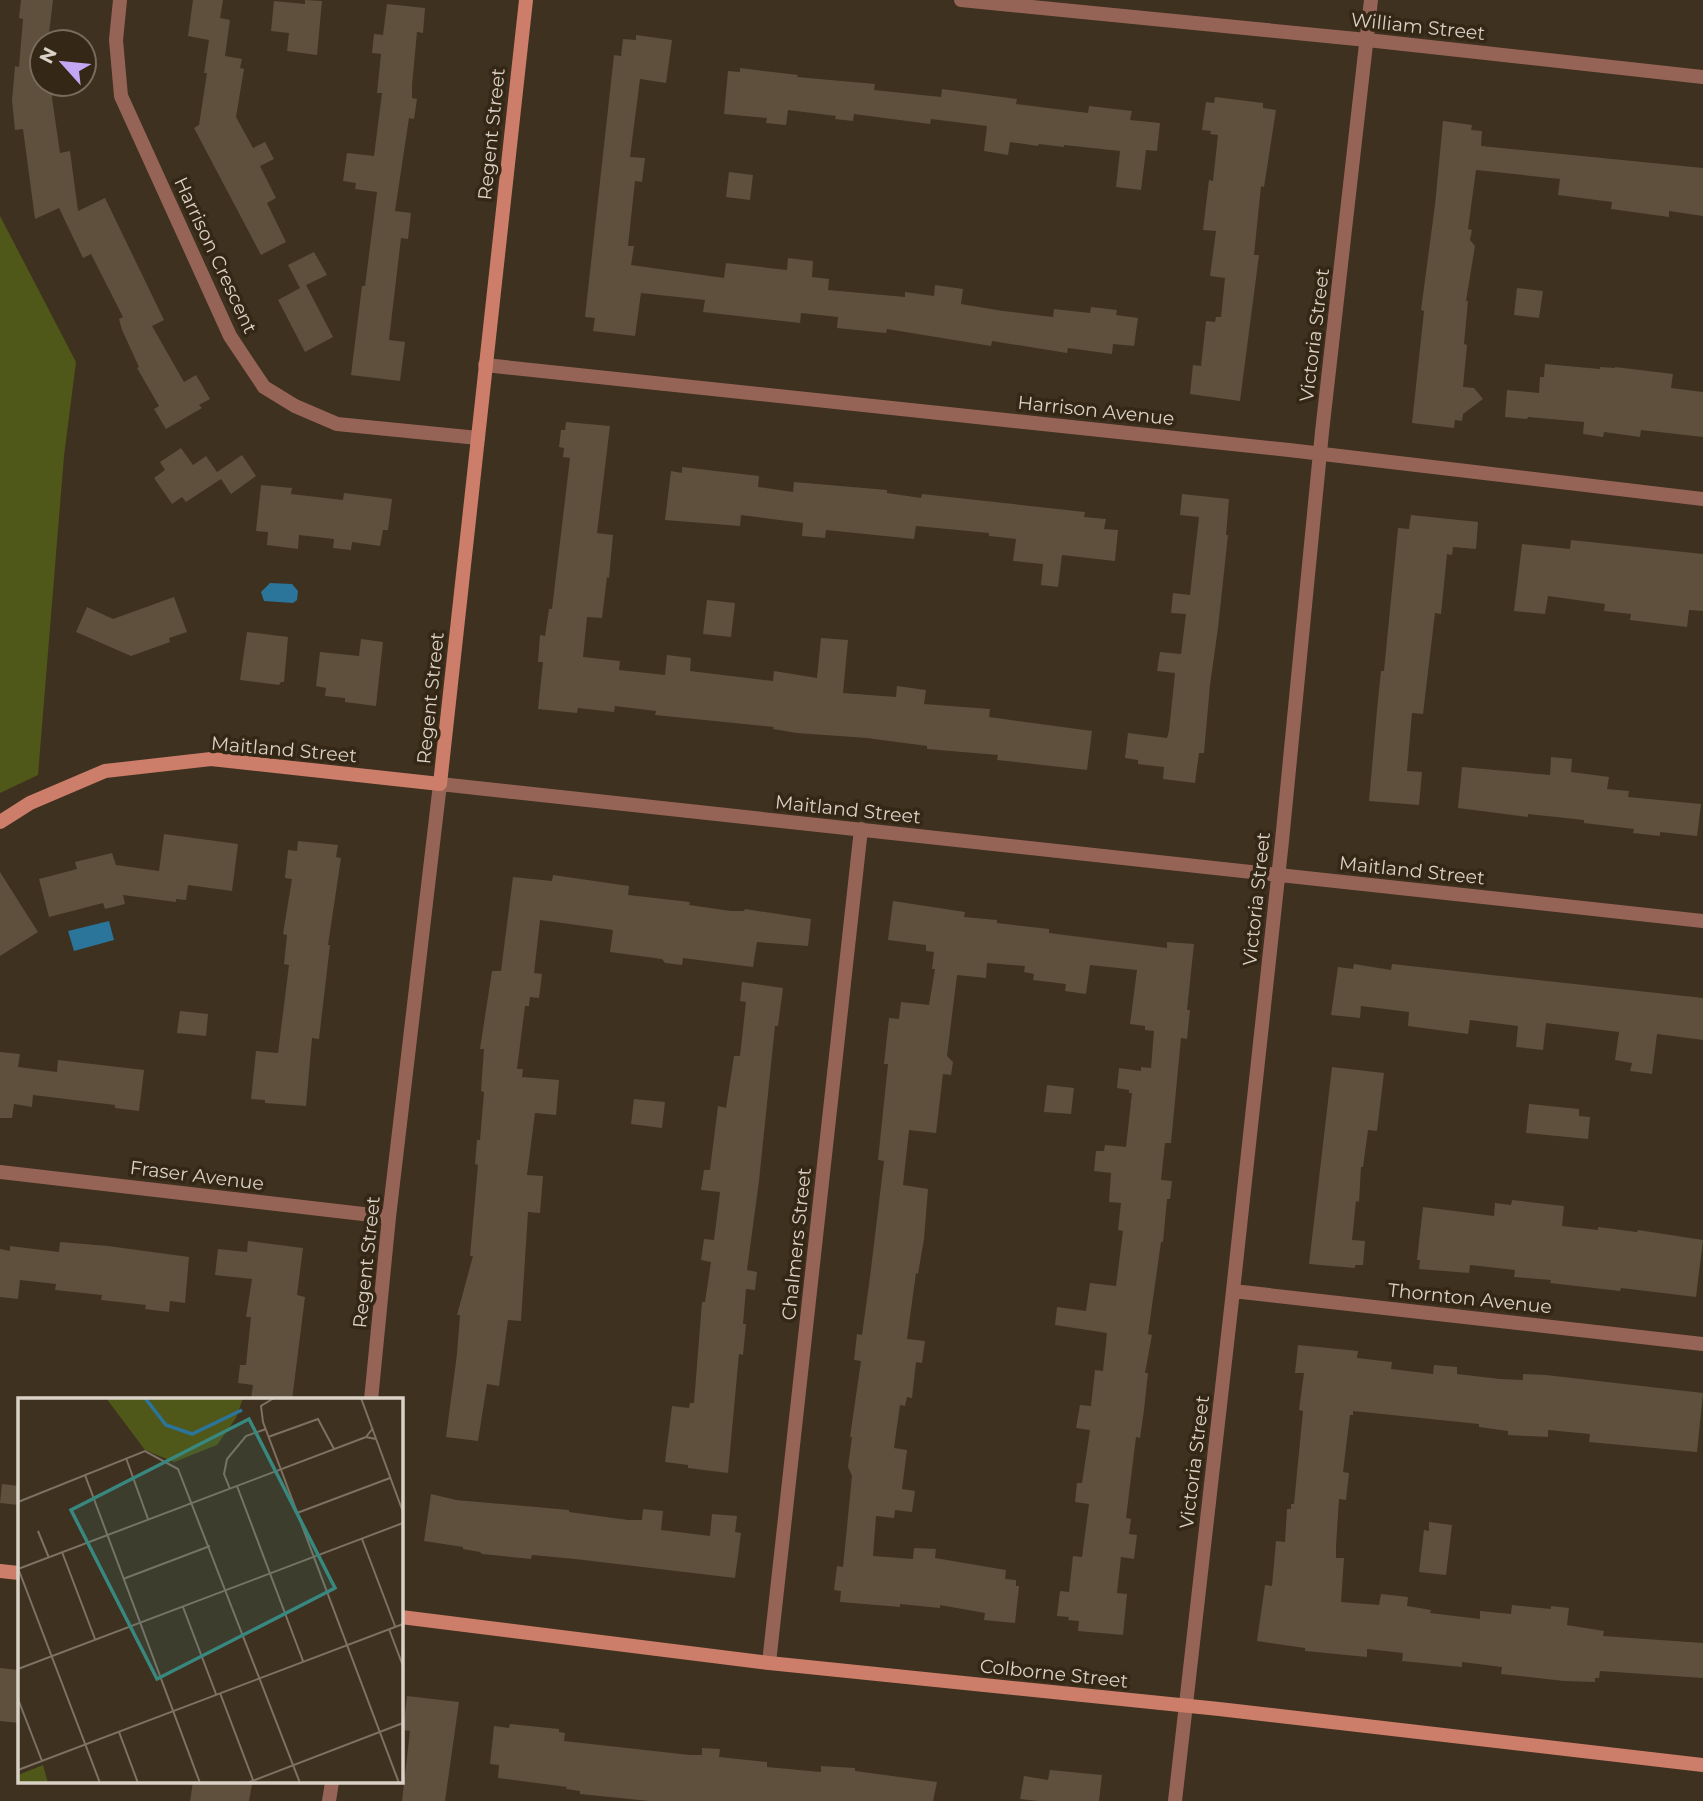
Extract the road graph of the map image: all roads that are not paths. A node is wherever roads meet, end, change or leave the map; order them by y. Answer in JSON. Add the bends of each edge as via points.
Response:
{"nodes":[{"id":1,"x":120,"y":0,"type":"edge"},
{"id":2,"x":526,"y":0,"type":"edge"},
{"id":3,"x":961,"y":0,"type":"edge"},
{"id":4,"x":1371,"y":0,"type":"edge"},
{"id":5,"x":1367,"y":40,"type":"junction"},
{"id":6,"x":1703,"y":77,"type":"edge"},
{"id":7,"x":485,"y":365,"type":"junction"},
{"id":8,"x":478,"y":438,"type":"junction"},
{"id":9,"x":1321,"y":454,"type":"junction"},
{"id":10,"x":1703,"y":499,"type":"edge"},
{"id":11,"x":440,"y":784,"type":"junction"},
{"id":12,"x":0,"y":821,"type":"edge"},
{"id":13,"x":861,"y":829,"type":"junction"},
{"id":14,"x":1278,"y":874,"type":"junction"},
{"id":15,"x":1703,"y":921,"type":"edge"},
{"id":16,"x":0,"y":1172,"type":"edge"},
{"id":17,"x":389,"y":1217,"type":"junction"},
{"id":18,"x":1233,"y":1291,"type":"junction"},
{"id":19,"x":1703,"y":1344,"type":"edge"},
{"id":20,"x":371,"y":1398,"type":"edge"},
{"id":21,"x":0,"y":1571,"type":"edge"},
{"id":22,"x":18,"y":1573,"type":"edge"},
{"id":23,"x":402,"y":1616,"type":"edge"},
{"id":24,"x":769,"y":1663,"type":"junction"},
{"id":25,"x":1186,"y":1706,"type":"junction"},
{"id":26,"x":1703,"y":1765,"type":"edge"},
{"id":27,"x":1175,"y":1801,"type":"edge"}],
"edges":[{"from":1,"to":8,"type":"street","name":"Harrison Crescent","via":[[116,40],[121,96],[230,335],[264,387],[337,424]]},
{"from":2,"to":7,"type":"street","name":"Regent Street"},
{"from":3,"to":5,"type":"street","name":"William Street"},
{"from":4,"to":5,"type":"street","name":"Victoria Street"},
{"from":5,"to":6,"type":"street","name":"William Street"},
{"from":5,"to":9,"type":"street","name":"Victoria Street"},
{"from":7,"to":8,"type":"street","name":"Regent Street"},
{"from":7,"to":9,"type":"street","name":"Harrison Avenue"},
{"from":8,"to":11,"type":"street","name":"Regent Street"},
{"from":9,"to":10,"type":"street","name":"Harrison Avenue"},
{"from":9,"to":14,"type":"street","name":"Victoria Street"},
{"from":11,"to":12,"type":"street","name":"Maitland Street","via":[[211,759],[105,771]]},
{"from":11,"to":13,"type":"street","name":"Maitland Street"},
{"from":11,"to":17,"type":"street","name":"Regent Street"},
{"from":13,"to":14,"type":"street","name":"Maitland Street"},
{"from":13,"to":24,"type":"street","name":"Chalmers Street"},
{"from":14,"to":15,"type":"street","name":"Maitland Street"},
{"from":14,"to":18,"type":"street","name":"Victoria Street"},
{"from":16,"to":17,"type":"street","name":"Fraser Avenue"},
{"from":17,"to":20,"type":"street","name":"Regent Street"},
{"from":18,"to":19,"type":"street","name":"Thornton Avenue"},
{"from":18,"to":25,"type":"street","name":"Victoria Street"},
{"from":21,"to":22,"type":"street"},
{"from":23,"to":24,"type":"street","name":"Colborne Street"},
{"from":24,"to":25,"type":"street","name":"Colborne Street"},
{"from":25,"to":26,"type":"street","name":"Colborne Street"},
{"from":25,"to":27,"type":"street","name":"Victoria Street"}]}
